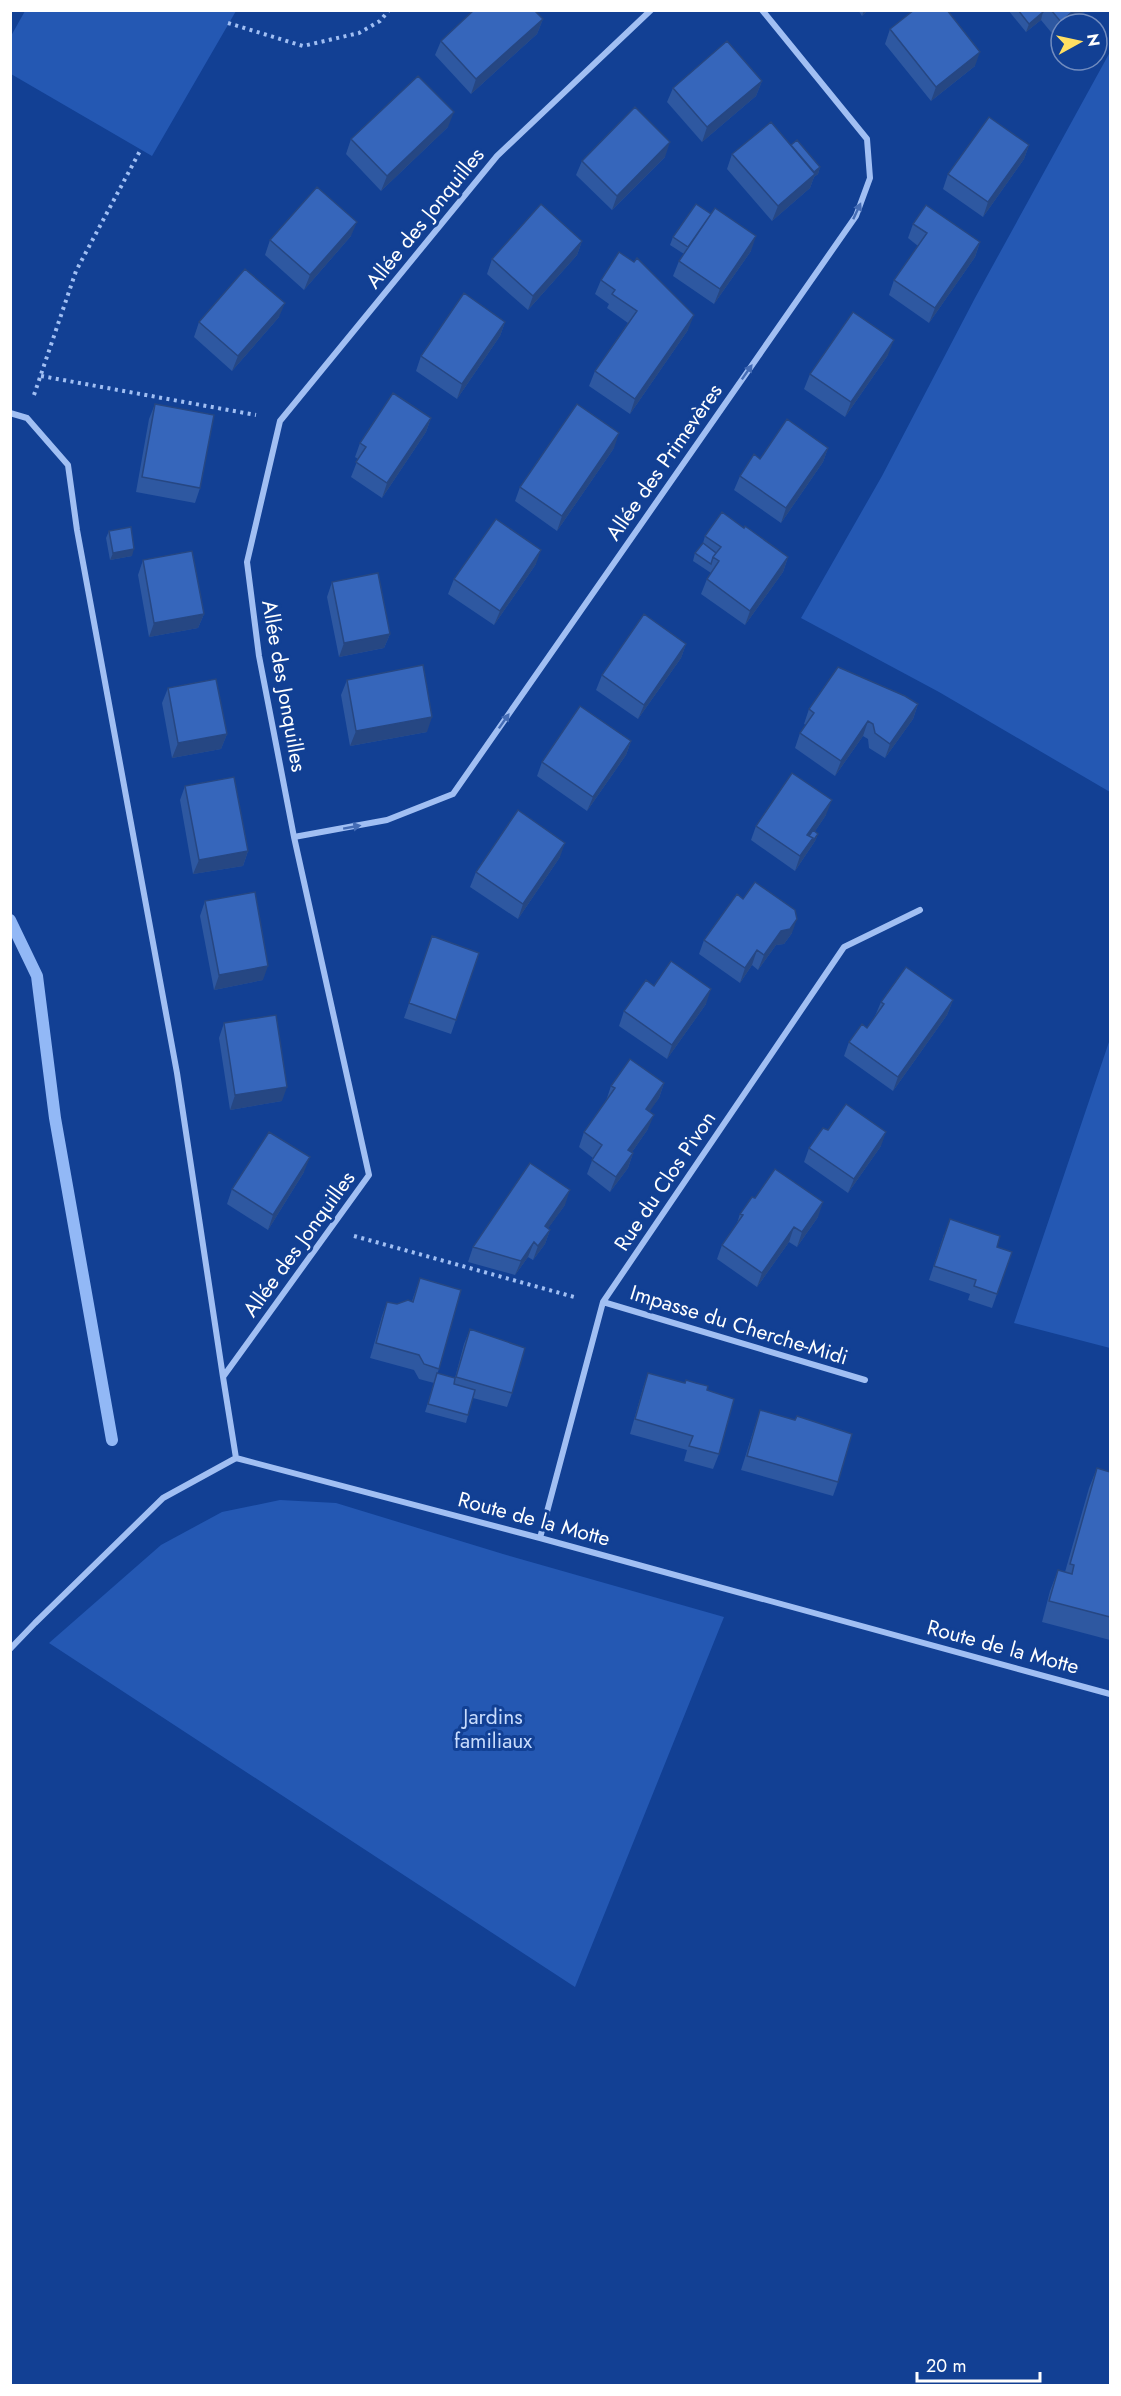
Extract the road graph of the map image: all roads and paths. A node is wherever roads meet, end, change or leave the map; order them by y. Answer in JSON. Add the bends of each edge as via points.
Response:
{"nodes":[{"id":1,"x":389,"y":10,"type":"edge"},
{"id":2,"x":651,"y":10,"type":"edge"},
{"id":3,"x":762,"y":10,"type":"edge"},
{"id":4,"x":228,"y":23,"type":"dead end"},
{"id":5,"x":141,"y":149,"type":"dead end"},
{"id":6,"x":41,"y":376,"type":"junction"},
{"id":7,"x":10,"y":413,"type":"edge"},
{"id":8,"x":27,"y":418,"type":"junction"},
{"id":9,"x":280,"y":421,"type":"junction"},
{"id":10,"x":294,"y":837,"type":"junction"},
{"id":11,"x":920,"y":910,"type":"dead end"},
{"id":12,"x":330,"y":1229,"type":"junction"},
{"id":13,"x":603,"y":1303,"type":"junction"},
{"id":14,"x":224,"y":1377,"type":"junction"},
{"id":15,"x":865,"y":1380,"type":"dead end"},
{"id":16,"x":236,"y":1458,"type":"junction"},
{"id":17,"x":540,"y":1538,"type":"junction"},
{"id":18,"x":10,"y":1649,"type":"edge"},
{"id":19,"x":1110,"y":1694,"type":"edge"}],
"edges":[{"from":1,"to":4,"type":"path","via":[[380,21],[358,33],[303,46]]},
{"from":2,"to":9,"type":"street","name":"Allée des Jonquilles","via":[[497,156]]},
{"from":10,"to":3,"type":"street","name":"Allée des Primevères","one_way":true,"via":[[387,820],[453,794],[856,216],[870,178],[867,139]]},
{"from":5,"to":6,"type":"path","via":[[76,271]]},
{"from":6,"to":8,"type":"path"},
{"from":6,"to":9,"type":"path"},
{"from":7,"to":8,"type":"street"},
{"from":8,"to":14,"type":"street","via":[[68,465],[177,1073]]},
{"from":9,"to":10,"type":"street","name":"Allée des Jonquilles","via":[[247,562],[259,656]]},
{"from":10,"to":12,"type":"street","name":"Allée des Jonquilles","via":[[369,1175]]},
{"from":11,"to":13,"type":"street","name":"Rue du Clos Pivon","via":[[844,947]]},
{"from":12,"to":13,"type":"path"},
{"from":12,"to":14,"type":"street","name":"Allée des Jonquilles"},
{"from":13,"to":15,"type":"street","name":"Impasse du Cherche-Midi"},
{"from":13,"to":17,"type":"street","name":"Rue du Clos Pivon"},
{"from":14,"to":16,"type":"street"},
{"from":16,"to":17,"type":"street","name":"Route de la Motte"},
{"from":16,"to":18,"type":"street","via":[[163,1498]]},
{"from":17,"to":19,"type":"street","name":"Route de la Motte"}]}
